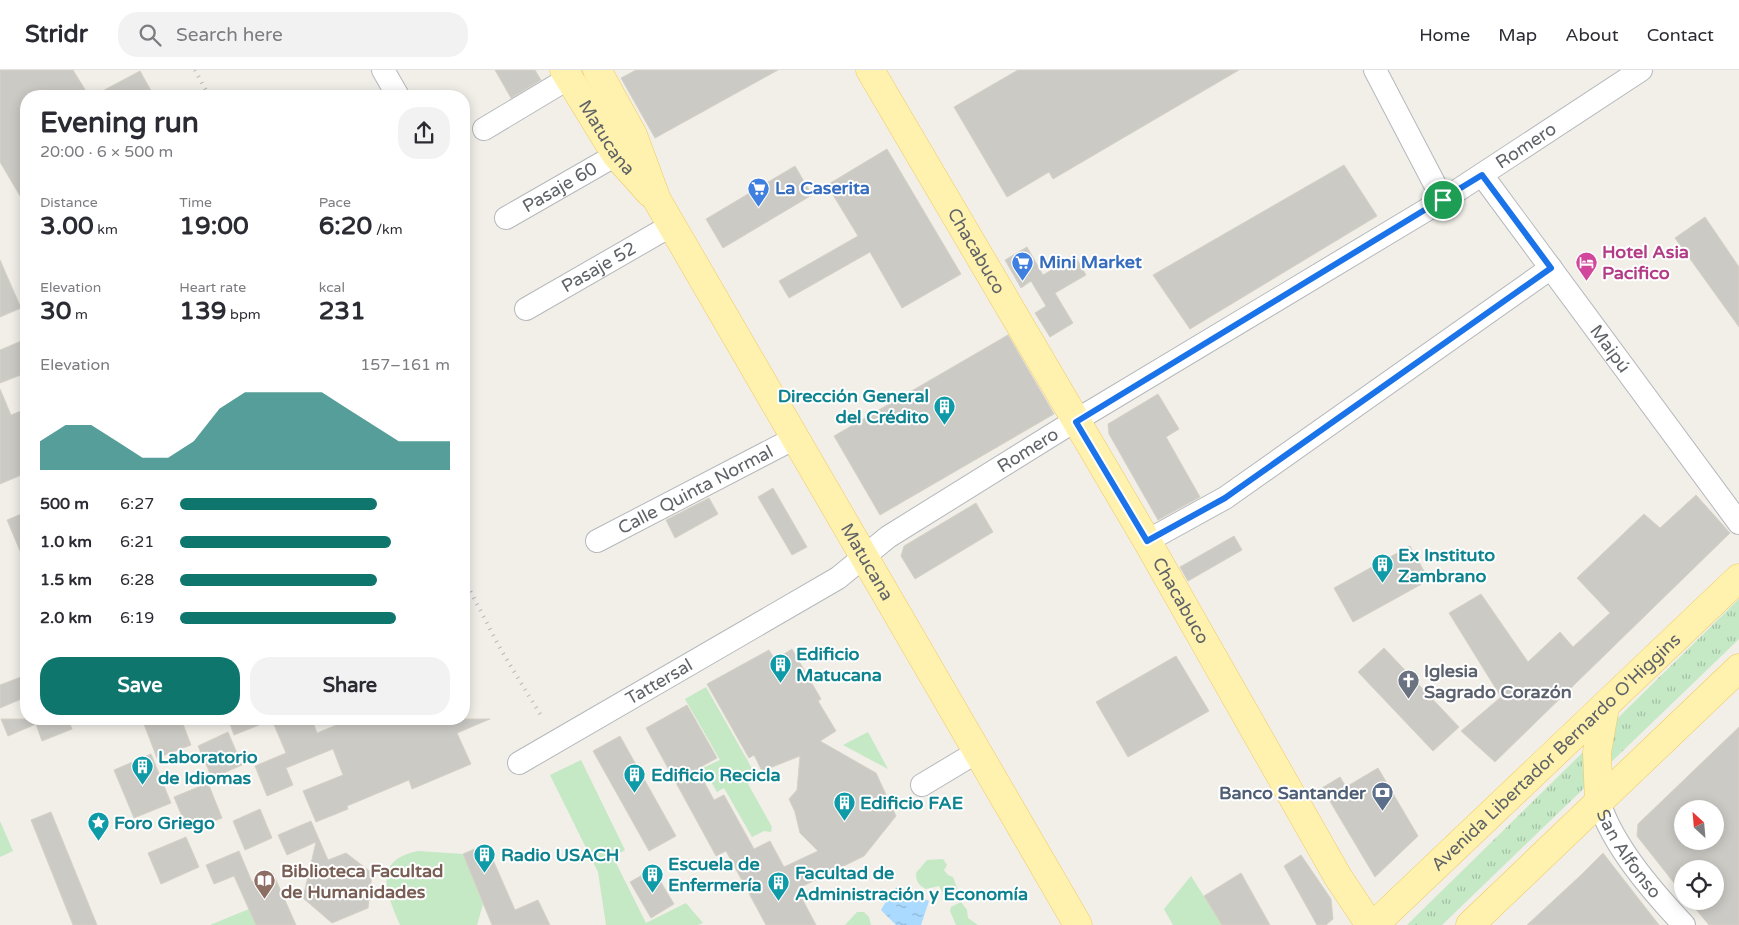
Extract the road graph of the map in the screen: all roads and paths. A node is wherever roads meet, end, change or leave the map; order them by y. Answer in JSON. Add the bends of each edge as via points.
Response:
{"nodes":[{"id":1,"x":383,"y":70,"type":"edge"},
{"id":2,"x":597,"y":70,"type":"edge"},
{"id":3,"x":870,"y":70,"type":"edge"},
{"id":4,"x":1375,"y":70,"type":"edge"},
{"id":5,"x":1641,"y":70,"type":"edge"},
{"id":6,"x":567,"y":74,"type":"edge"},
{"id":7,"x":395,"y":90,"type":"edge"},
{"id":8,"x":484,"y":129,"type":"dead end"},
{"id":9,"x":616,"y":155,"type":"junction"},
{"id":10,"x":1482,"y":175,"type":"junction"},
{"id":11,"x":657,"y":200,"type":"junction"},
{"id":12,"x":1443,"y":200,"type":"junction"},
{"id":13,"x":506,"y":218,"type":"dead end"},
{"id":14,"x":672,"y":225,"type":"junction"},
{"id":15,"x":1551,"y":268,"type":"junction"},
{"id":16,"x":526,"y":309,"type":"dead end"},
{"id":17,"x":1076,"y":422,"type":"junction"},
{"id":18,"x":795,"y":438,"type":"junction"},
{"id":19,"x":1739,"y":523,"type":"edge"},
{"id":20,"x":597,"y":541,"type":"dead end"},
{"id":21,"x":1147,"y":541,"type":"junction"},
{"id":22,"x":864,"y":557,"type":"junction"},
{"id":23,"x":1739,"y":578,"type":"edge"},
{"id":24,"x":800,"y":601,"type":"joint"},
{"id":25,"x":1739,"y":668,"type":"edge"},
{"id":26,"x":1605,"y":707,"type":"junction"},
{"id":27,"x":978,"y":752,"type":"junction"},
{"id":28,"x":519,"y":763,"type":"dead end"},
{"id":29,"x":922,"y":785,"type":"dead end"},
{"id":30,"x":1599,"y":802,"type":"junction"},
{"id":31,"x":1078,"y":925,"type":"edge"},
{"id":32,"x":1372,"y":925,"type":"edge"},
{"id":33,"x":1470,"y":925,"type":"edge"},
{"id":34,"x":1684,"y":925,"type":"edge"}],
"edges":[{"from":1,"to":7,"type":"street"},
{"from":2,"to":11,"type":"main road","name":"Matucana","via":[[633,136]]},
{"from":3,"to":17,"type":"main road","name":"Chacabuco"},
{"from":4,"to":12,"type":"street"},
{"from":5,"to":10,"type":"street","name":"Romero"},
{"from":6,"to":8,"type":"street"},
{"from":6,"to":9,"type":"main road","name":"Matucana"},
{"from":9,"to":11,"type":"main road","name":"Matucana"},
{"from":9,"to":13,"type":"street","name":"Pasaje 60"},
{"from":10,"to":12,"type":"street","name":"Romero"},
{"from":10,"to":15,"type":"street","name":"Maipú"},
{"from":11,"to":14,"type":"main road","name":"Matucana"},
{"from":12,"to":17,"type":"street","name":"Romero"},
{"from":14,"to":16,"type":"street","name":"Pasaje 52"},
{"from":14,"to":18,"type":"main road","name":"Matucana"},
{"from":15,"to":19,"type":"street","name":"Maipú"},
{"from":15,"to":21,"type":"street","via":[[1225,498]]},
{"from":17,"to":21,"type":"main road","name":"Chacabuco"},
{"from":17,"to":22,"type":"street","name":"Romero","via":[[888,537]]},
{"from":18,"to":20,"type":"street","name":"Calle Quinta Normal"},
{"from":18,"to":22,"type":"main road","name":"Matucana"},
{"from":21,"to":32,"type":"main road","name":"Chacabuco","via":[[1338,877]]},
{"from":22,"to":24,"type":"street","name":"Romero","via":[[838,578]]},
{"from":22,"to":27,"type":"main road","name":"Matucana"},
{"from":23,"to":26,"type":"main road","name":"Avenida Libertador Bernardo O'Higgins"},
{"from":24,"to":28,"type":"street","name":"Tattersal"},
{"from":25,"to":30,"type":"main road"},
{"from":26,"to":30,"type":"main road","via":[[1597,752]]},
{"from":26,"to":32,"type":"main road","name":"Avenida Libertador Bernardo O'Higgins"},
{"from":27,"to":29,"type":"street"},
{"from":27,"to":31,"type":"main road","name":"Matucana"},
{"from":30,"to":33,"type":"main road"},
{"from":30,"to":34,"type":"street","name":"San Alfonso","via":[[1617,843]]}]}
